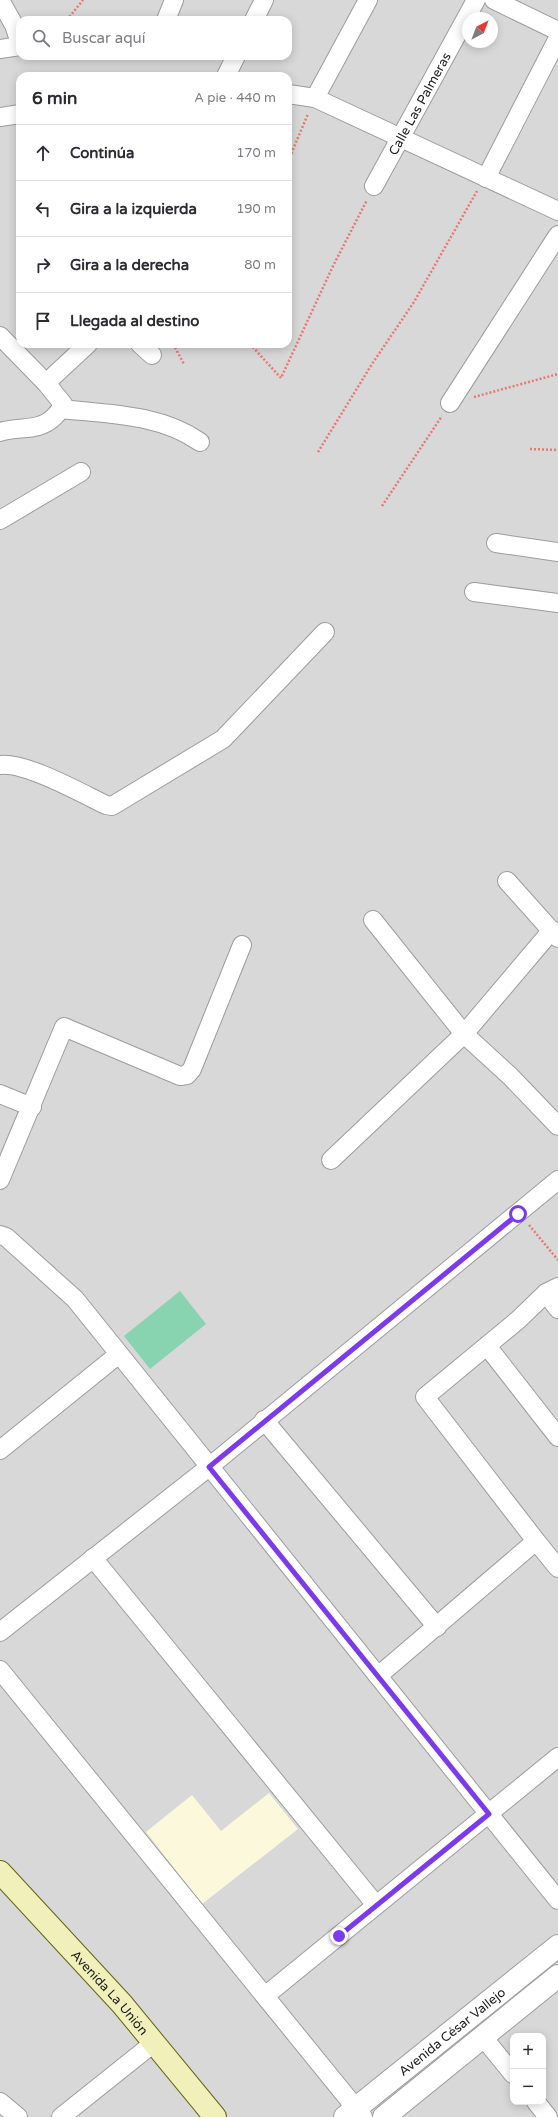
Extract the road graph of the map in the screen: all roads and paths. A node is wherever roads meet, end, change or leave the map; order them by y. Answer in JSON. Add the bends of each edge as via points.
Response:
{"nodes":[{"id":1,"x":0,"y":0,"type":"edge"},
{"id":2,"x":83,"y":0,"type":"edge"},
{"id":3,"x":174,"y":0,"type":"edge"},
{"id":4,"x":264,"y":0,"type":"edge"},
{"id":5,"x":368,"y":0,"type":"edge"},
{"id":6,"x":476,"y":0,"type":"edge"},
{"id":7,"x":494,"y":0,"type":"edge"},
{"id":8,"x":70,"y":16,"type":"edge"},
{"id":9,"x":168,"y":16,"type":"edge"},
{"id":10,"x":256,"y":16,"type":"edge"},
{"id":11,"x":558,"y":30,"type":"edge"},
{"id":12,"x":16,"y":31,"type":"edge"},
{"id":13,"x":558,"y":38,"type":"edge"},
{"id":14,"x":16,"y":47,"type":"edge"},
{"id":15,"x":0,"y":49,"type":"edge"},
{"id":16,"x":234,"y":60,"type":"edge"},
{"id":17,"x":228,"y":72,"type":"edge"},
{"id":18,"x":292,"y":95,"type":"edge"},
{"id":19,"x":315,"y":98,"type":"junction"},
{"id":20,"x":308,"y":115,"type":"dead end"},
{"id":21,"x":399,"y":139,"type":"junction"},
{"id":22,"x":292,"y":153,"type":"edge"},
{"id":23,"x":486,"y":178,"type":"junction"},
{"id":24,"x":374,"y":186,"type":"dead end"},
{"id":25,"x":474,"y":196,"type":"dead end"},
{"id":26,"x":366,"y":202,"type":"dead end"},
{"id":27,"x":558,"y":211,"type":"edge"},
{"id":28,"x":558,"y":235,"type":"edge"},
{"id":29,"x":17,"y":348,"type":"edge"},
{"id":30,"x":84,"y":348,"type":"edge"},
{"id":31,"x":175,"y":348,"type":"edge"},
{"id":32,"x":254,"y":348,"type":"edge"},
{"id":33,"x":184,"y":364,"type":"dead end"},
{"id":34,"x":558,"y":374,"type":"edge"},
{"id":35,"x":46,"y":383,"type":"junction"},
{"id":36,"x":450,"y":403,"type":"junction"},
{"id":37,"x":62,"y":409,"type":"junction"},
{"id":38,"x":3,"y":428,"type":"edge"},
{"id":39,"x":200,"y":442,"type":"dead end"},
{"id":40,"x":530,"y":449,"type":"dead end"},
{"id":41,"x":558,"y":450,"type":"edge"},
{"id":42,"x":318,"y":452,"type":"dead end"},
{"id":43,"x":81,"y":472,"type":"dead end"},
{"id":44,"x":382,"y":506,"type":"dead end"},
{"id":45,"x":0,"y":520,"type":"edge"},
{"id":46,"x":496,"y":543,"type":"dead end"},
{"id":47,"x":558,"y":552,"type":"edge"},
{"id":48,"x":474,"y":592,"type":"dead end"},
{"id":49,"x":558,"y":603,"type":"edge"},
{"id":50,"x":325,"y":632,"type":"dead end"},
{"id":51,"x":0,"y":766,"type":"edge"},
{"id":52,"x":507,"y":881,"type":"dead end"},
{"id":53,"x":374,"y":920,"type":"dead end"},
{"id":54,"x":555,"y":934,"type":"edge"},
{"id":55,"x":242,"y":945,"type":"dead end"},
{"id":56,"x":464,"y":1034,"type":"junction"},
{"id":57,"x":0,"y":1094,"type":"edge"},
{"id":58,"x":32,"y":1107,"type":"junction"},
{"id":59,"x":558,"y":1126,"type":"edge"},
{"id":60,"x":332,"y":1160,"type":"dead end"},
{"id":61,"x":0,"y":1180,"type":"edge"},
{"id":62,"x":558,"y":1180,"type":"edge"},
{"id":63,"x":527,"y":1222,"type":"dead end"},
{"id":64,"x":0,"y":1235,"type":"edge"},
{"id":65,"x":558,"y":1260,"type":"edge"},
{"id":66,"x":552,"y":1290,"type":"edge"},
{"id":67,"x":558,"y":1309,"type":"edge"},
{"id":68,"x":487,"y":1346,"type":"junction"},
{"id":69,"x":119,"y":1354,"type":"junction"},
{"id":70,"x":264,"y":1420,"type":"junction"},
{"id":71,"x":558,"y":1437,"type":"edge"},
{"id":72,"x":0,"y":1450,"type":"edge"},
{"id":73,"x":209,"y":1467,"type":"junction"},
{"id":74,"x":536,"y":1541,"type":"junction"},
{"id":75,"x":92,"y":1558,"type":"junction"},
{"id":76,"x":558,"y":1568,"type":"edge"},
{"id":77,"x":437,"y":1627,"type":"junction"},
{"id":78,"x":0,"y":1632,"type":"edge"},
{"id":79,"x":0,"y":1670,"type":"edge"},
{"id":80,"x":378,"y":1676,"type":"junction"},
{"id":81,"x":558,"y":1757,"type":"edge"},
{"id":82,"x":489,"y":1814,"type":"junction"},
{"id":83,"x":0,"y":1872,"type":"edge"},
{"id":84,"x":558,"y":1900,"type":"edge"},
{"id":85,"x":376,"y":1905,"type":"junction"},
{"id":86,"x":558,"y":1946,"type":"edge"},
{"id":87,"x":558,"y":1976,"type":"edge"},
{"id":88,"x":265,"y":1996,"type":"junction"},
{"id":89,"x":483,"y":2037,"type":"junction"},
{"id":90,"x":155,"y":2042,"type":"junction"},
{"id":91,"x":510,"y":2070,"type":"edge"},
{"id":92,"x":0,"y":2102,"type":"edge"},
{"id":93,"x":538,"y":2105,"type":"edge"},
{"id":94,"x":355,"y":2114,"type":"edge"},
{"id":95,"x":18,"y":2117,"type":"edge"},
{"id":96,"x":61,"y":2117,"type":"edge"},
{"id":97,"x":216,"y":2117,"type":"edge"},
{"id":98,"x":384,"y":2117,"type":"edge"},
{"id":99,"x":548,"y":2117,"type":"edge"}],
"edges":[{"from":1,"to":12,"type":"street"},
{"from":2,"to":8,"type":"path"},
{"from":3,"to":9,"type":"street"},
{"from":4,"to":10,"type":"street"},
{"from":5,"to":19,"type":"street"},
{"from":6,"to":21,"type":"street","name":"Calle Las Palmeras"},
{"from":7,"to":11,"type":"street"},
{"from":13,"to":23,"type":"street"},
{"from":14,"to":15,"type":"street"},
{"from":16,"to":17,"type":"street"},
{"from":18,"to":19,"type":"street"},
{"from":19,"to":21,"type":"street"},
{"from":20,"to":22,"type":"path"},
{"from":21,"to":23,"type":"street"},
{"from":21,"to":24,"type":"street","name":"Calle Las Palmeras"},
{"from":23,"to":27,"type":"street"},
{"from":25,"to":42,"type":"path","via":[[414,302]]},
{"from":26,"to":32,"type":"path","via":[[281,378]]},
{"from":28,"to":36,"type":"street"},
{"from":29,"to":35,"type":"street"},
{"from":30,"to":35,"type":"street"},
{"from":31,"to":33,"type":"path"},
{"from":34,"to":36,"type":"path"},
{"from":35,"to":37,"type":"street","via":[[63,404]]},
{"from":36,"to":44,"type":"path"},
{"from":37,"to":38,"type":"street","via":[[42,426]]},
{"from":37,"to":39,"type":"street","via":[[132,416],[165,425]]},
{"from":40,"to":41,"type":"path"},
{"from":43,"to":45,"type":"street"},
{"from":46,"to":47,"type":"street"},
{"from":48,"to":49,"type":"street"},
{"from":50,"to":51,"type":"street","via":[[228,735],[112,806],[11,764]]},
{"from":52,"to":54,"type":"street"},
{"from":53,"to":56,"type":"street"},
{"from":54,"to":56,"type":"street"},
{"from":55,"to":58,"type":"street","via":[[201,1050],[187,1075],[180,1076],[64,1027]]},
{"from":56,"to":59,"type":"street","via":[[510,1076]]},
{"from":56,"to":60,"type":"street"},
{"from":57,"to":58,"type":"street"},
{"from":58,"to":61,"type":"street"},
{"from":62,"to":70,"type":"street"},
{"from":63,"to":65,"type":"path"},
{"from":64,"to":69,"type":"street","via":[[6,1237],[75,1299]]},
{"from":66,"to":67,"type":"street"},
{"from":66,"to":68,"type":"street"},
{"from":68,"to":71,"type":"street"},
{"from":68,"to":74,"type":"street","via":[[425,1397]]},
{"from":69,"to":72,"type":"street"},
{"from":69,"to":73,"type":"street"},
{"from":70,"to":73,"type":"street"},
{"from":70,"to":77,"type":"street"},
{"from":73,"to":75,"type":"street"},
{"from":73,"to":80,"type":"street"},
{"from":74,"to":76,"type":"street"},
{"from":74,"to":77,"type":"street"},
{"from":75,"to":78,"type":"street"},
{"from":75,"to":85,"type":"street"},
{"from":77,"to":80,"type":"street"},
{"from":79,"to":88,"type":"street"},
{"from":80,"to":82,"type":"street"},
{"from":81,"to":82,"type":"street"},
{"from":82,"to":84,"type":"street"},
{"from":82,"to":85,"type":"street"},
{"from":83,"to":90,"type":"main road","name":"Avenida La Unión"},
{"from":85,"to":88,"type":"street"},
{"from":86,"to":94,"type":"street","name":"Avenida César Vallejo"},
{"from":87,"to":89,"type":"street","name":"Avenida César Vallejo"},
{"from":88,"to":94,"type":"street"},
{"from":89,"to":91,"type":"street"},
{"from":89,"to":98,"type":"street","name":"Avenida César Vallejo"},
{"from":90,"to":96,"type":"street"},
{"from":90,"to":97,"type":"main road","name":"Avenida La Unión"},
{"from":92,"to":95,"type":"street"},
{"from":93,"to":99,"type":"street"}]}
